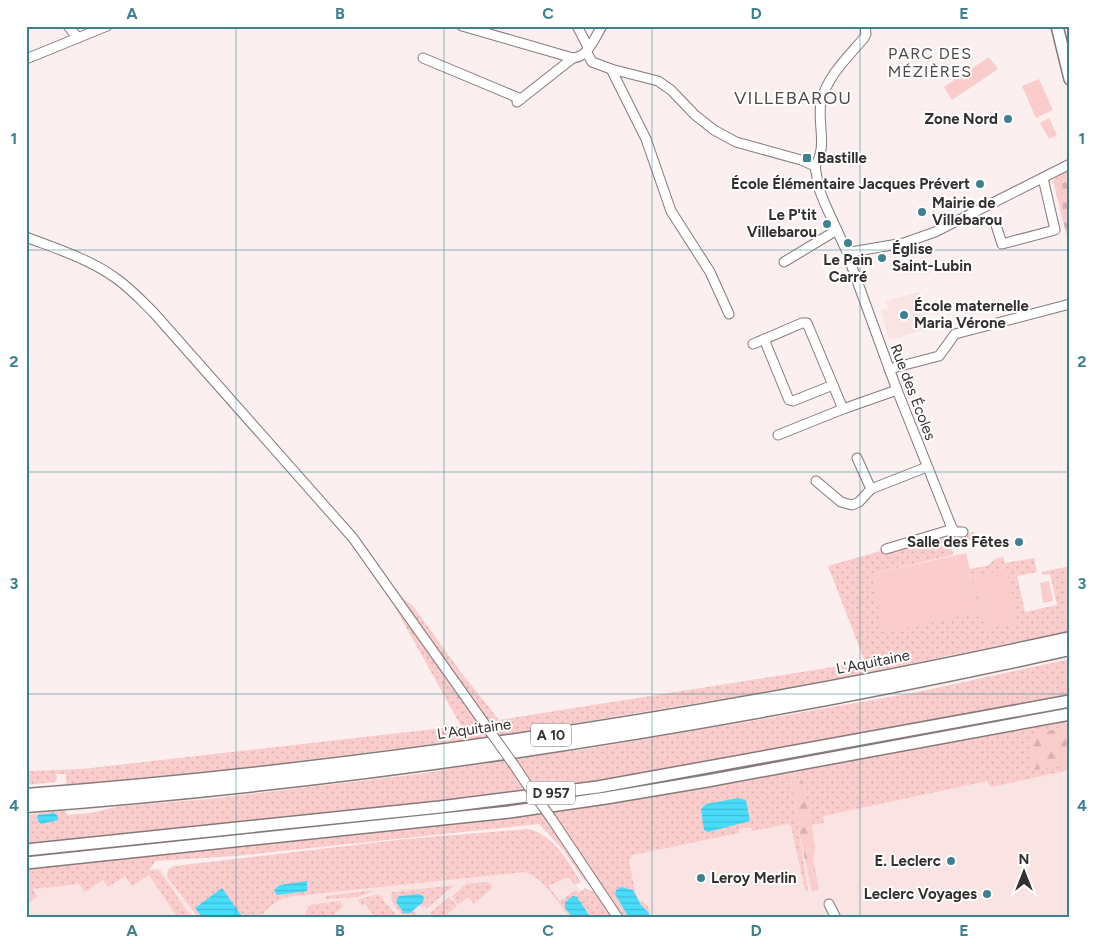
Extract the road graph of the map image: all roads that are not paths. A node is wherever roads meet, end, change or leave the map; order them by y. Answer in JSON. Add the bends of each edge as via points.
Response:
{"nodes":[{"id":1,"x":68,"y":26,"type":"edge"},
{"id":2,"x":107,"y":26,"type":"edge"},
{"id":3,"x":462,"y":26,"type":"edge"},
{"id":4,"x":577,"y":26,"type":"edge"},
{"id":5,"x":602,"y":26,"type":"edge"},
{"id":6,"x":865,"y":26,"type":"edge"},
{"id":7,"x":1056,"y":26,"type":"edge"},
{"id":8,"x":78,"y":38,"type":"junction"},
{"id":9,"x":588,"y":50,"type":"junction"},
{"id":10,"x":423,"y":58,"type":"dead end"},
{"id":11,"x":573,"y":58,"type":"junction"},
{"id":12,"x":26,"y":59,"type":"edge"},
{"id":13,"x":611,"y":69,"type":"junction"},
{"id":14,"x":1070,"y":79,"type":"edge"},
{"id":15,"x":1070,"y":164,"type":"edge"},
{"id":16,"x":815,"y":166,"type":"junction"},
{"id":17,"x":1043,"y":178,"type":"junction"},
{"id":18,"x":996,"y":225,"type":"dead end"},
{"id":19,"x":837,"y":230,"type":"junction"},
{"id":20,"x":26,"y":237,"type":"edge"},
{"id":21,"x":851,"y":252,"type":"junction"},
{"id":22,"x":784,"y":262,"type":"dead end"},
{"id":23,"x":1070,"y":304,"type":"edge"},
{"id":24,"x":729,"y":314,"type":"dead end"},
{"id":25,"x":764,"y":339,"type":"junction"},
{"id":26,"x":754,"y":344,"type":"dead end"},
{"id":27,"x":889,"y":369,"type":"junction"},
{"id":28,"x":833,"y":385,"type":"junction"},
{"id":29,"x":897,"y":390,"type":"junction"},
{"id":30,"x":843,"y":409,"type":"junction"},
{"id":31,"x":778,"y":434,"type":"dead end"},
{"id":32,"x":857,"y":458,"type":"dead end"},
{"id":33,"x":927,"y":467,"type":"junction"},
{"id":34,"x":816,"y":481,"type":"dead end"},
{"id":35,"x":871,"y":489,"type":"junction"},
{"id":36,"x":953,"y":529,"type":"junction"},
{"id":37,"x":963,"y":532,"type":"dead end"},
{"id":38,"x":886,"y":549,"type":"dead end"},
{"id":39,"x":1070,"y":638,"type":"edge"},
{"id":40,"x":1070,"y":649,"type":"edge"},
{"id":41,"x":1070,"y":701,"type":"edge"},
{"id":42,"x":1070,"y":714,"type":"edge"},
{"id":43,"x":26,"y":795,"type":"edge"},
{"id":44,"x":26,"y":806,"type":"edge"},
{"id":45,"x":26,"y":850,"type":"edge"},
{"id":46,"x":26,"y":863,"type":"edge"},
{"id":47,"x":829,"y":904,"type":"dead end"},
{"id":48,"x":618,"y":918,"type":"edge"},
{"id":49,"x":836,"y":918,"type":"edge"}],
"edges":[{"from":1,"to":8,"type":"street"},
{"from":2,"to":8,"type":"street"},
{"from":3,"to":11,"type":"street"},
{"from":4,"to":9,"type":"street"},
{"from":5,"to":9,"type":"street"},
{"from":6,"to":16,"type":"street","via":[[864,38],[832,76],[822,100],[821,154]]},
{"from":7,"to":14,"type":"main road"},
{"from":8,"to":12,"type":"street"},
{"from":9,"to":11,"type":"street"},
{"from":9,"to":13,"type":"street","via":[[592,62]]},
{"from":10,"to":11,"type":"street","via":[[519,101]]},
{"from":13,"to":16,"type":"street","via":[[658,81],[725,137]]},
{"from":13,"to":24,"type":"street","via":[[649,145],[671,211],[710,272]]},
{"from":15,"to":17,"type":"street"},
{"from":16,"to":19,"type":"street","via":[[819,189]]},
{"from":17,"to":18,"type":"street","via":[[1055,230],[1002,244]]},
{"from":17,"to":21,"type":"street","via":[[919,238]]},
{"from":19,"to":21,"type":"street","via":[[846,250]]},
{"from":19,"to":22,"type":"street"},
{"from":20,"to":48,"type":"street","bridge":true,"via":[[72,254],[105,271],[136,295],[353,538]]},
{"from":21,"to":27,"type":"street","name":"Rue des Écoles","via":[[852,267]]},
{"from":23,"to":27,"type":"street","via":[[955,334],[939,356]]},
{"from":25,"to":26,"type":"street"},
{"from":25,"to":28,"type":"street","via":[[789,400]]},
{"from":25,"to":28,"type":"street","via":[[807,323]]},
{"from":27,"to":29,"type":"street","name":"Rue des Écoles"},
{"from":28,"to":30,"type":"street"},
{"from":29,"to":30,"type":"street"},
{"from":29,"to":33,"type":"street","name":"Rue des Écoles"},
{"from":30,"to":31,"type":"street"},
{"from":32,"to":35,"type":"street"},
{"from":33,"to":35,"type":"street"},
{"from":33,"to":36,"type":"street","name":"Rue des Écoles"},
{"from":34,"to":35,"type":"street","via":[[849,505],[859,502]]},
{"from":36,"to":37,"type":"street","via":[[957,533]]},
{"from":36,"to":38,"type":"street"},
{"from":39,"to":43,"type":"highway","name":"L'Aquitaine","number":"A 10","via":[[811,691],[580,730],[323,766]]},
{"from":40,"to":44,"type":"highway","name":"L'Aquitaine","number":"A 10","via":[[813,702],[523,750],[289,781]]},
{"from":41,"to":45,"type":"main road","number":"D 957","via":[[598,787],[440,807]]},
{"from":42,"to":46,"type":"main road","number":"D 957","via":[[569,804]]},
{"from":47,"to":49,"type":"street"}]}
